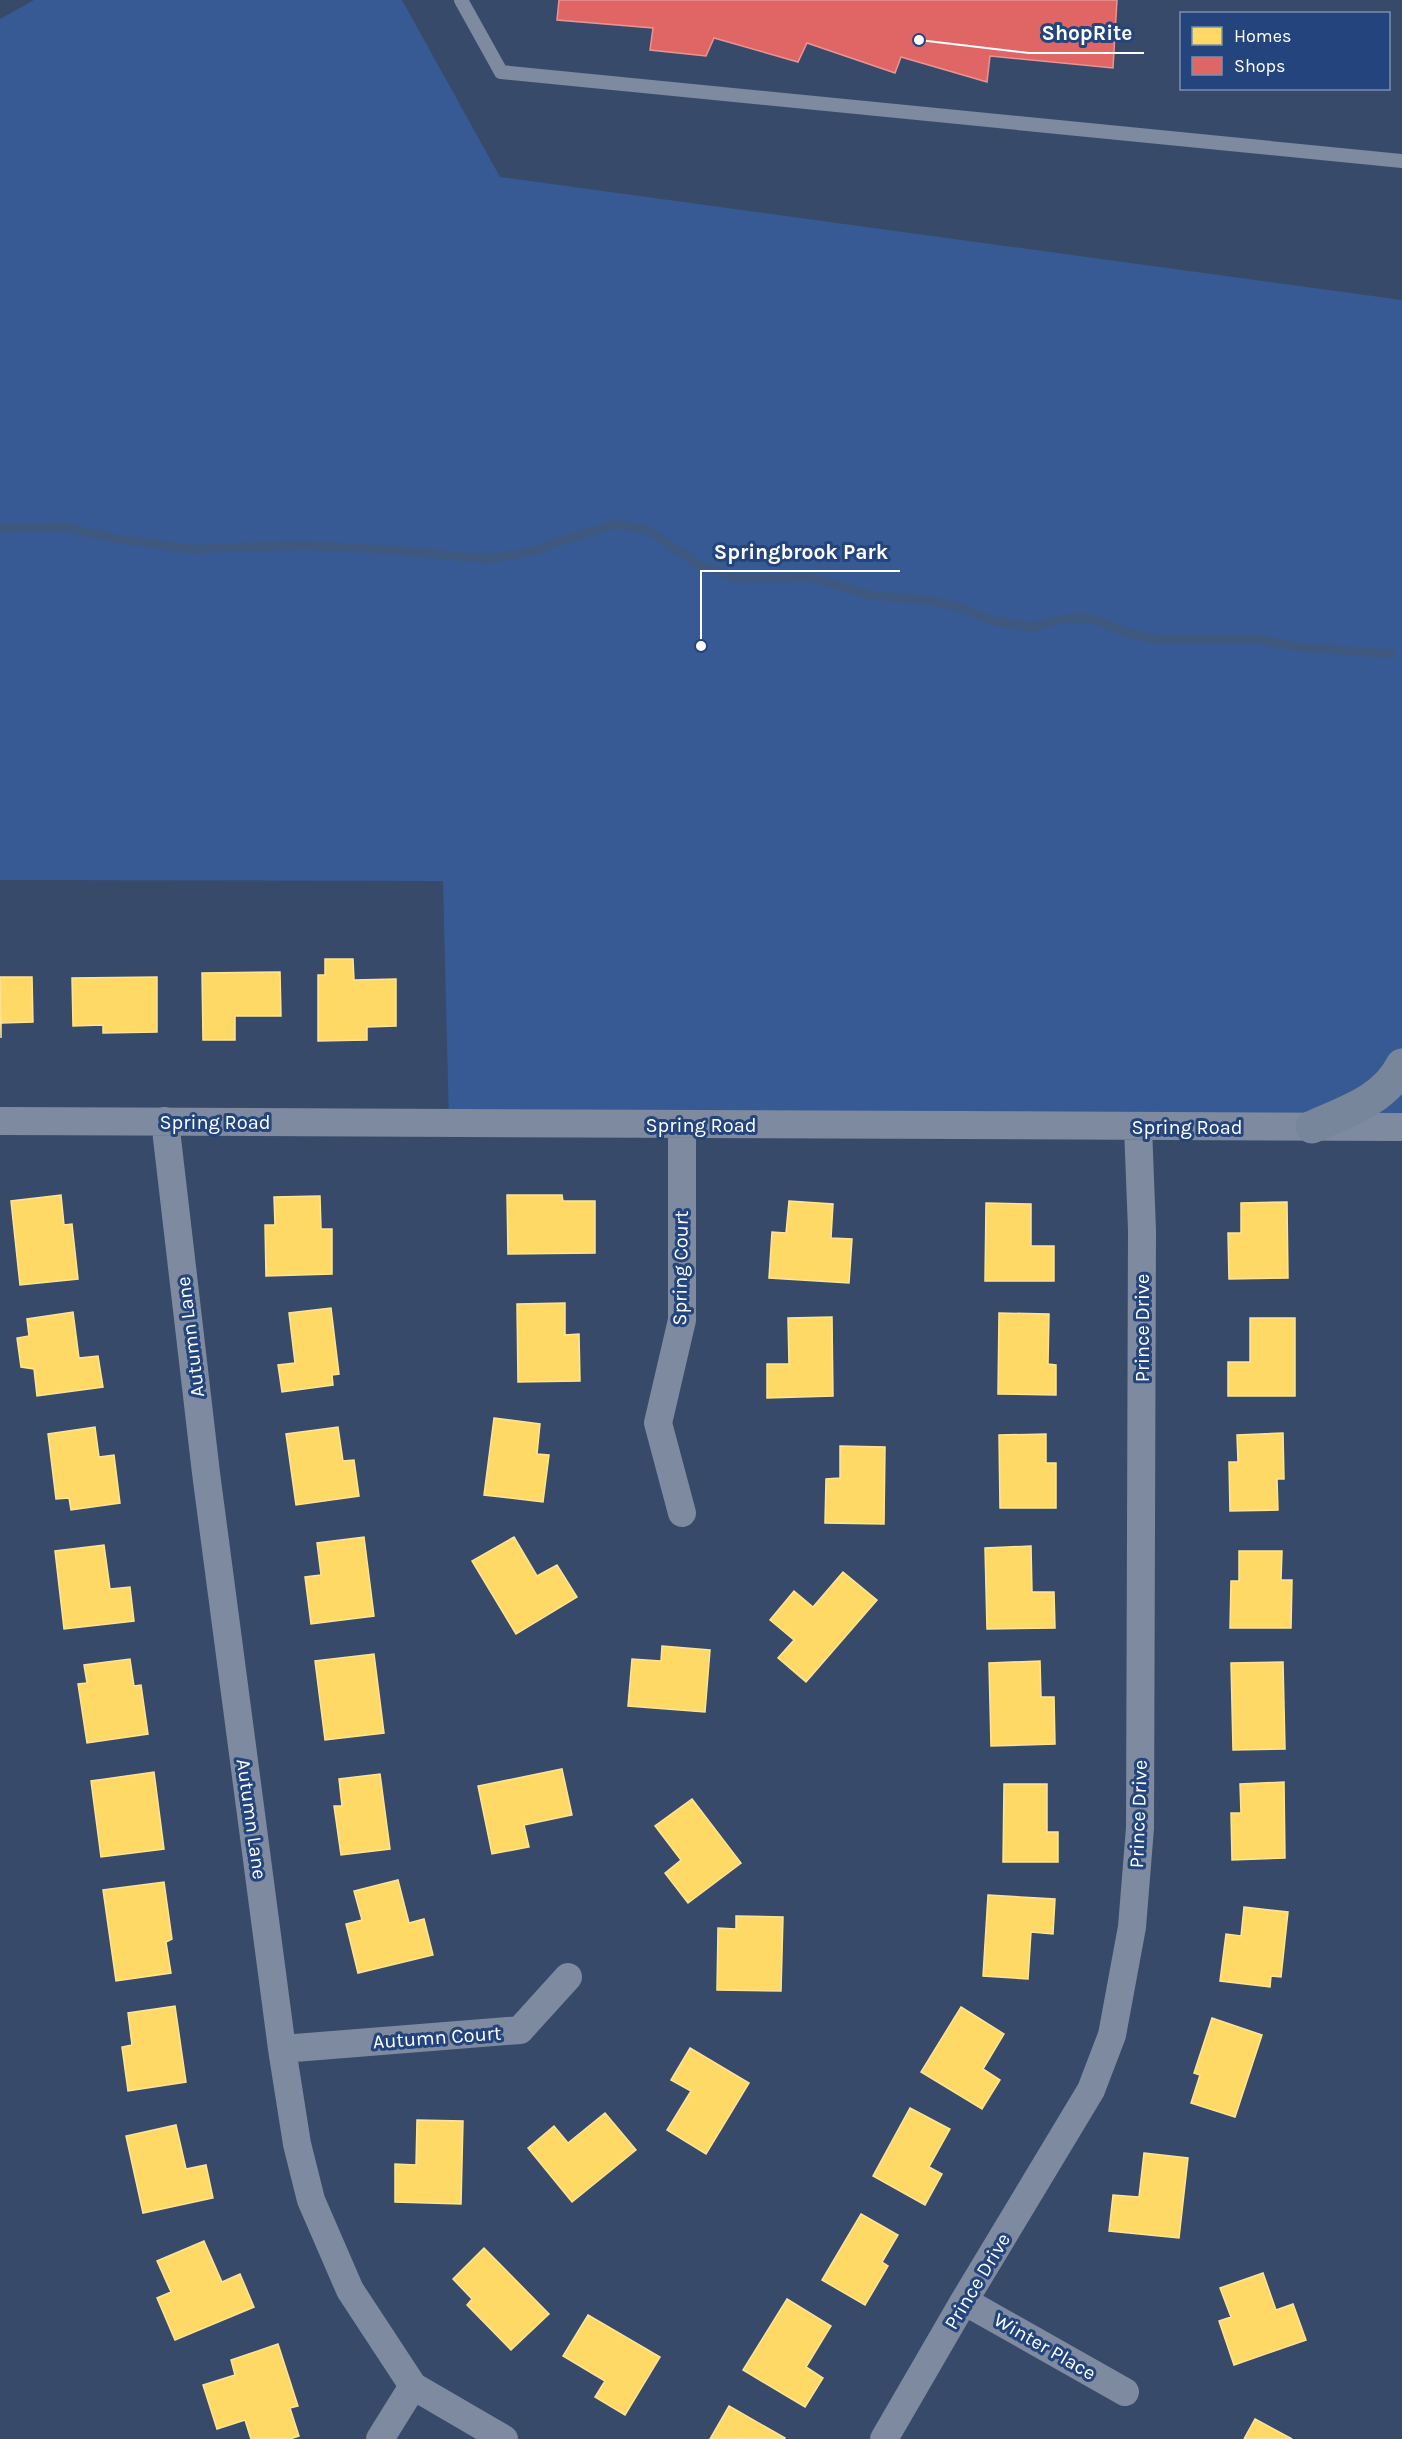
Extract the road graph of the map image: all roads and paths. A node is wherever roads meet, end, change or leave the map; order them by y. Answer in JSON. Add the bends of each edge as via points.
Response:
{"nodes":[{"id":1,"x":461,"y":0,"type":"edge"},
{"id":2,"x":1402,"y":161,"type":"edge"},
{"id":3,"x":1402,"y":1065,"type":"edge"},
{"id":4,"x":0,"y":1121,"type":"edge"},
{"id":5,"x":165,"y":1121,"type":"junction"},
{"id":6,"x":682,"y":1125,"type":"junction"},
{"id":7,"x":1138,"y":1127,"type":"junction"},
{"id":8,"x":1312,"y":1127,"type":"junction"},
{"id":9,"x":1402,"y":1127,"type":"edge"},
{"id":10,"x":682,"y":1513,"type":"dead end"},
{"id":11,"x":568,"y":1977,"type":"dead end"},
{"id":12,"x":282,"y":2049,"type":"junction"},
{"id":13,"x":964,"y":2301,"type":"junction"},
{"id":14,"x":413,"y":2386,"type":"junction"},
{"id":15,"x":1125,"y":2392,"type":"dead end"},
{"id":16,"x":380,"y":2439,"type":"edge"},
{"id":17,"x":504,"y":2439,"type":"edge"},
{"id":18,"x":885,"y":2439,"type":"edge"}],
"edges":[{"from":1,"to":2,"type":"lane","via":[[501,72]]},
{"from":3,"to":8,"type":"main road","via":[[1395,1080],[1370,1100]]},
{"from":4,"to":5,"type":"street","name":"Spring Road"},
{"from":5,"to":6,"type":"street","name":"Spring Road"},
{"from":5,"to":12,"type":"street","name":"Autumn Lane","via":[[206,1473]]},
{"from":6,"to":7,"type":"street","name":"Spring Road"},
{"from":6,"to":10,"type":"street","name":"Spring Court","via":[[682,1320],[658,1424]]},
{"from":7,"to":8,"type":"street","name":"Spring Road"},
{"from":7,"to":13,"type":"street","name":"Prince Drive","via":[[1142,1230],[1140,1828],[1132,1927],[1112,2035],[1091,2090]]},
{"from":8,"to":9,"type":"street","name":"Spring Road"},
{"from":11,"to":12,"type":"street","name":"Autumn Court","via":[[520,2030]]},
{"from":12,"to":14,"type":"street","name":"Autumn Lane","via":[[297,2144],[311,2200],[350,2290]]},
{"from":13,"to":15,"type":"street","name":"Winter Place"},
{"from":13,"to":18,"type":"street","name":"Prince Drive"},
{"from":14,"to":16,"type":"street"},
{"from":14,"to":17,"type":"street","name":"Autumn Lane"}]}
